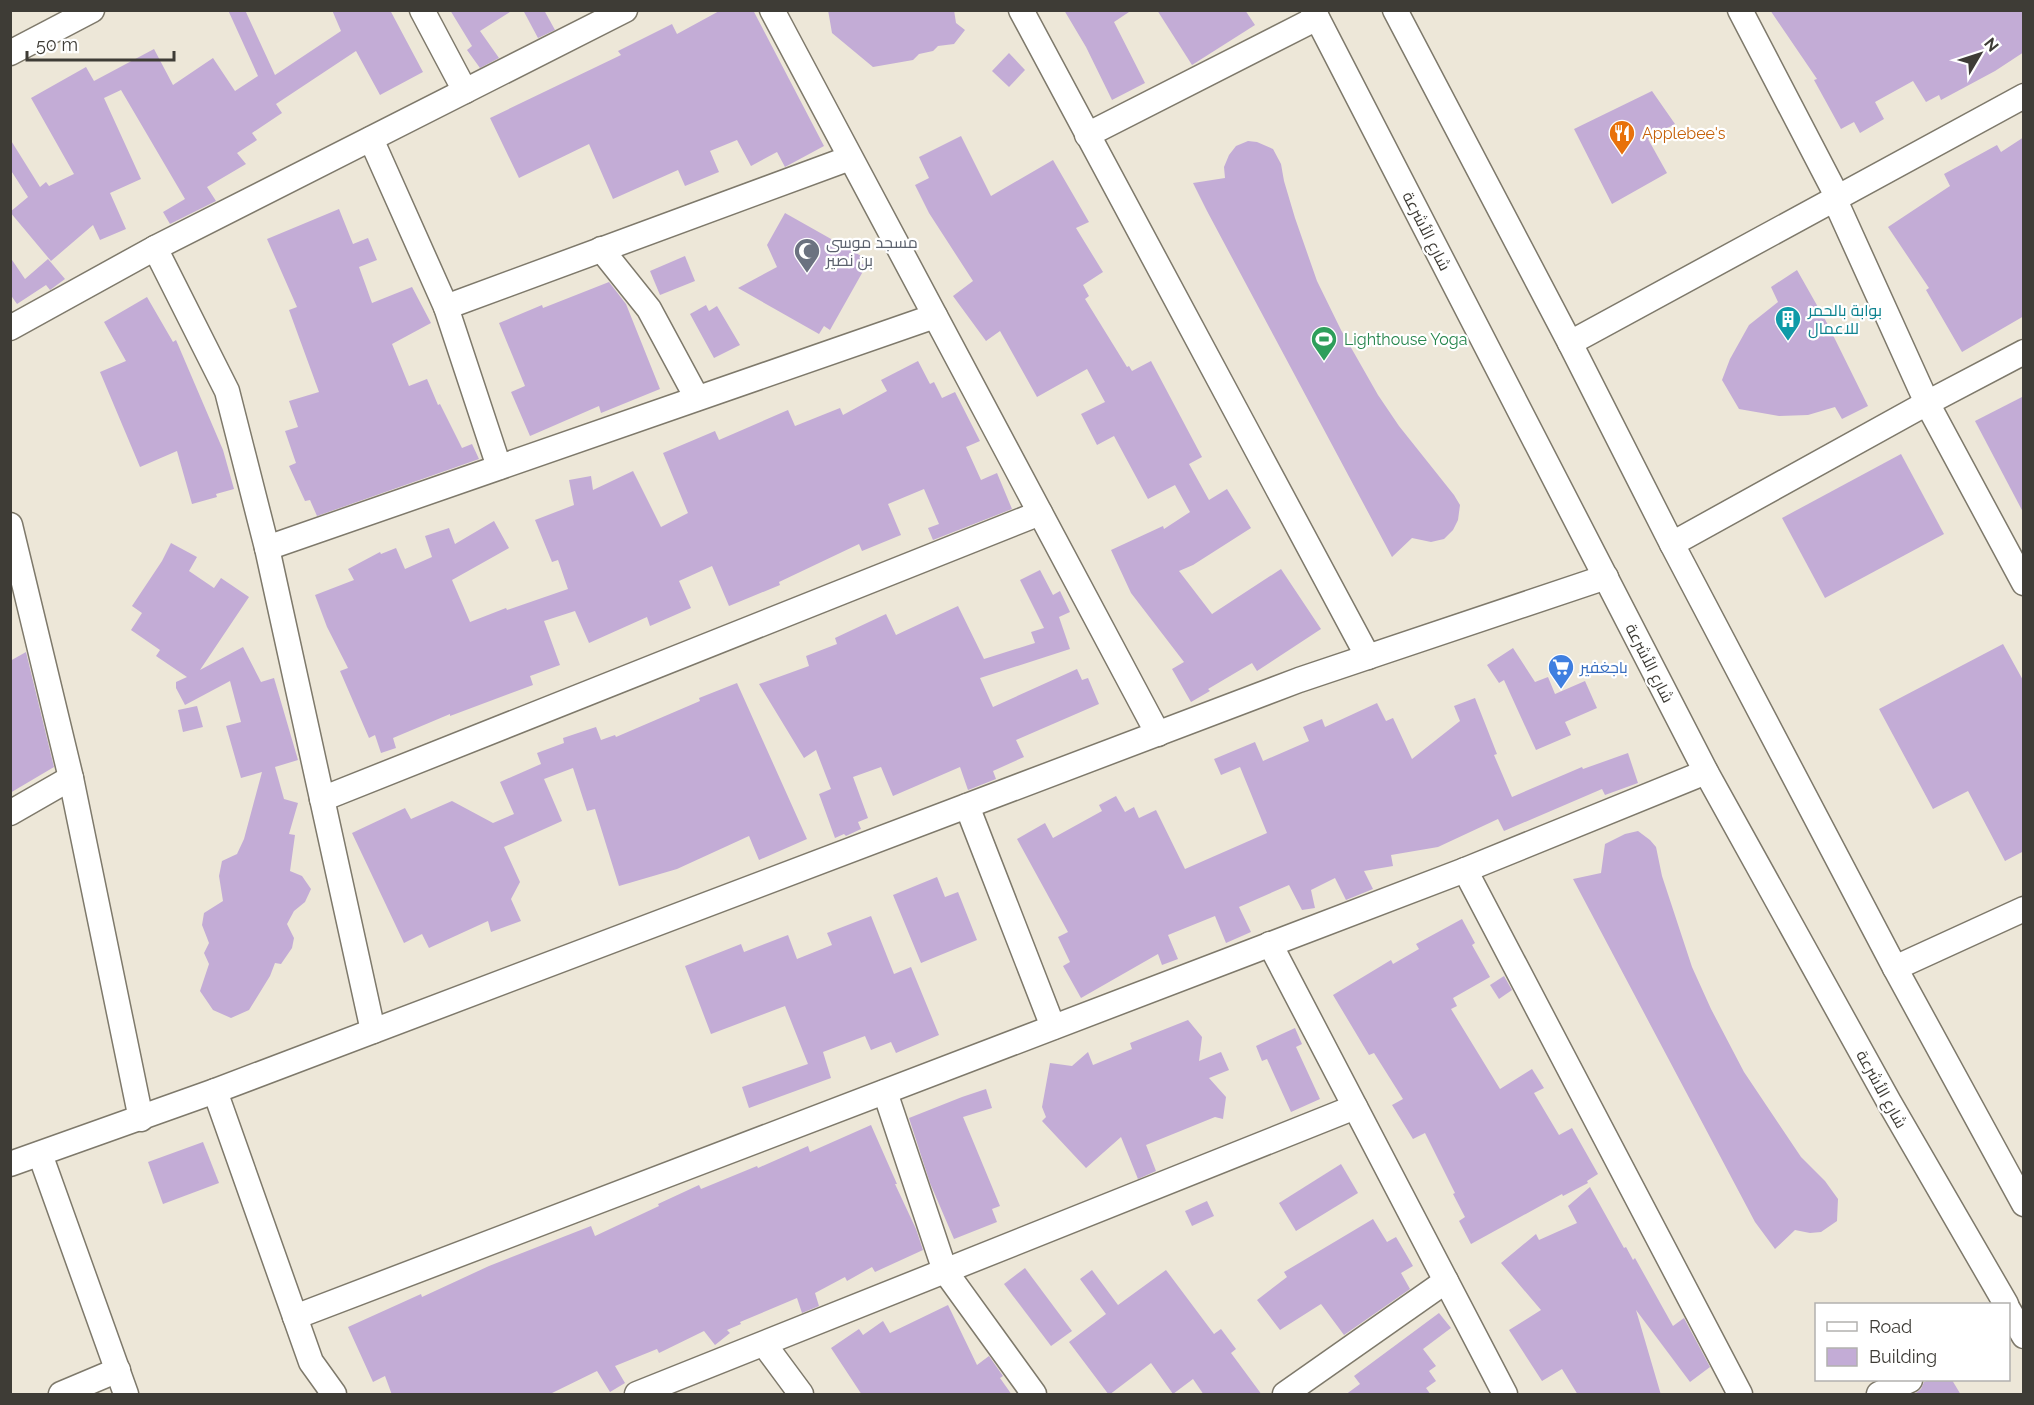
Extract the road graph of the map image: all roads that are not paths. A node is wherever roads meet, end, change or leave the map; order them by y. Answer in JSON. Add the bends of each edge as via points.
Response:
{"nodes":[{"id":1,"x":92,"y":10,"type":"edge"},
{"id":2,"x":422,"y":10,"type":"edge"},
{"id":3,"x":625,"y":10,"type":"edge"},
{"id":4,"x":772,"y":10,"type":"edge"},
{"id":5,"x":1021,"y":10,"type":"edge"},
{"id":6,"x":1395,"y":10,"type":"edge"},
{"id":7,"x":1740,"y":10,"type":"edge"},
{"id":8,"x":1315,"y":14,"type":"edge"},
{"id":9,"x":10,"y":54,"type":"edge"},
{"id":10,"x":465,"y":91,"type":"junction"},
{"id":11,"x":2024,"y":96,"type":"edge"},
{"id":12,"x":1087,"y":135,"type":"junction"},
{"id":13,"x":371,"y":139,"type":"junction"},
{"id":14,"x":850,"y":158,"type":"junction"},
{"id":15,"x":1837,"y":199,"type":"junction"},
{"id":16,"x":155,"y":248,"type":"junction"},
{"id":17,"x":602,"y":249,"type":"junction"},
{"id":18,"x":446,"y":307,"type":"junction"},
{"id":19,"x":934,"y":316,"type":"junction"},
{"id":20,"x":10,"y":328,"type":"edge"},
{"id":21,"x":1570,"y":343,"type":"junction"},
{"id":22,"x":2024,"y":352,"type":"edge"},
{"id":23,"x":698,"y":398,"type":"junction"},
{"id":24,"x":1927,"y":403,"type":"junction"},
{"id":25,"x":499,"y":467,"type":"junction"},
{"id":26,"x":1040,"y":513,"type":"junction"},
{"id":27,"x":10,"y":525,"type":"edge"},
{"id":28,"x":1672,"y":544,"type":"junction"},
{"id":29,"x":267,"y":548,"type":"junction"},
{"id":30,"x":1606,"y":577,"type":"junction"},
{"id":31,"x":2024,"y":583,"type":"edge"},
{"id":32,"x":1368,"y":657,"type":"junction"},
{"id":33,"x":1158,"y":734,"type":"junction"},
{"id":34,"x":1706,"y":772,"type":"junction"},
{"id":35,"x":71,"y":778,"type":"junction"},
{"id":36,"x":322,"y":799,"type":"junction"},
{"id":37,"x":967,"y":806,"type":"junction"},
{"id":38,"x":10,"y":813,"type":"edge"},
{"id":39,"x":1465,"y":870,"type":"junction"},
{"id":40,"x":2024,"y":909,"type":"edge"},
{"id":41,"x":1270,"y":944,"type":"junction"},
{"id":42,"x":1895,"y":968,"type":"junction"},
{"id":43,"x":1053,"y":1027,"type":"junction"},
{"id":44,"x":373,"y":1031,"type":"junction"},
{"id":45,"x":215,"y":1091,"type":"junction"},
{"id":46,"x":885,"y":1092,"type":"junction"},
{"id":47,"x":1355,"y":1107,"type":"junction"},
{"id":48,"x":141,"y":1119,"type":"junction"},
{"id":49,"x":40,"y":1154,"type":"junction"},
{"id":50,"x":10,"y":1164,"type":"edge"},
{"id":51,"x":2024,"y":1204,"type":"edge"},
{"id":52,"x":945,"y":1271,"type":"junction"},
{"id":53,"x":1446,"y":1281,"type":"junction"},
{"id":54,"x":2005,"y":1303,"type":"edge"},
{"id":55,"x":295,"y":1317,"type":"junction"},
{"id":56,"x":764,"y":1344,"type":"junction"},
{"id":57,"x":118,"y":1370,"type":"junction"},
{"id":58,"x":1908,"y":1381,"type":"edge"},
{"id":59,"x":61,"y":1395,"type":"edge"},
{"id":60,"x":126,"y":1395,"type":"edge"},
{"id":61,"x":334,"y":1395,"type":"edge"},
{"id":62,"x":637,"y":1395,"type":"edge"},
{"id":63,"x":801,"y":1395,"type":"edge"},
{"id":64,"x":1034,"y":1395,"type":"edge"},
{"id":65,"x":1285,"y":1395,"type":"edge"},
{"id":66,"x":1505,"y":1395,"type":"edge"},
{"id":67,"x":1740,"y":1395,"type":"edge"},
{"id":68,"x":1880,"y":1395,"type":"edge"}],
"edges":[{"from":1,"to":9,"type":"street"},
{"from":2,"to":10,"type":"street"},
{"from":3,"to":10,"type":"street"},
{"from":4,"to":14,"type":"street"},
{"from":5,"to":12,"type":"street"},
{"from":6,"to":21,"type":"street"},
{"from":7,"to":15,"type":"street"},
{"from":8,"to":12,"type":"street"},
{"from":8,"to":30,"type":"street","name":"شارع الأشرعة"},
{"from":10,"to":13,"type":"street"},
{"from":11,"to":15,"type":"street"},
{"from":12,"to":32,"type":"street"},
{"from":13,"to":16,"type":"street"},
{"from":13,"to":18,"type":"street"},
{"from":14,"to":17,"type":"street"},
{"from":14,"to":19,"type":"street"},
{"from":15,"to":21,"type":"street"},
{"from":15,"to":24,"type":"street"},
{"from":16,"to":20,"type":"street"},
{"from":16,"to":29,"type":"street","via":[[226,391]]},
{"from":17,"to":18,"type":"street"},
{"from":17,"to":23,"type":"street","via":[[649,309]]},
{"from":18,"to":25,"type":"street"},
{"from":19,"to":23,"type":"street"},
{"from":19,"to":26,"type":"street"},
{"from":21,"to":28,"type":"street"},
{"from":22,"to":24,"type":"street"},
{"from":23,"to":25,"type":"street"},
{"from":24,"to":28,"type":"street"},
{"from":24,"to":31,"type":"street"},
{"from":25,"to":29,"type":"street"},
{"from":26,"to":33,"type":"street"},
{"from":26,"to":36,"type":"street"},
{"from":27,"to":35,"type":"street"},
{"from":28,"to":42,"type":"street"},
{"from":29,"to":36,"type":"street"},
{"from":30,"to":32,"type":"street"},
{"from":30,"to":34,"type":"street","name":"شارع الأشرعة"},
{"from":32,"to":33,"type":"street"},
{"from":33,"to":37,"type":"street"},
{"from":34,"to":39,"type":"street"},
{"from":34,"to":54,"type":"street","name":"شارع الأشرعة"},
{"from":35,"to":38,"type":"street"},
{"from":35,"to":48,"type":"street"},
{"from":36,"to":44,"type":"street"},
{"from":37,"to":43,"type":"street"},
{"from":37,"to":44,"type":"street"},
{"from":39,"to":41,"type":"street"},
{"from":39,"to":67,"type":"street"},
{"from":40,"to":42,"type":"street"},
{"from":41,"to":43,"type":"street"},
{"from":41,"to":47,"type":"street"},
{"from":42,"to":51,"type":"street"},
{"from":43,"to":46,"type":"street"},
{"from":44,"to":45,"type":"street"},
{"from":45,"to":48,"type":"street"},
{"from":45,"to":55,"type":"street"},
{"from":46,"to":52,"type":"street"},
{"from":46,"to":55,"type":"street"},
{"from":47,"to":52,"type":"street"},
{"from":47,"to":53,"type":"street"},
{"from":48,"to":49,"type":"street"},
{"from":49,"to":50,"type":"street"},
{"from":49,"to":57,"type":"street"},
{"from":52,"to":56,"type":"street"},
{"from":52,"to":64,"type":"street"},
{"from":53,"to":65,"type":"street"},
{"from":53,"to":66,"type":"street"},
{"from":55,"to":61,"type":"street","via":[[311,1362]]},
{"from":56,"to":62,"type":"street"},
{"from":56,"to":63,"type":"street"},
{"from":57,"to":59,"type":"street"},
{"from":57,"to":60,"type":"street"},
{"from":58,"to":68,"type":"street"}]}
